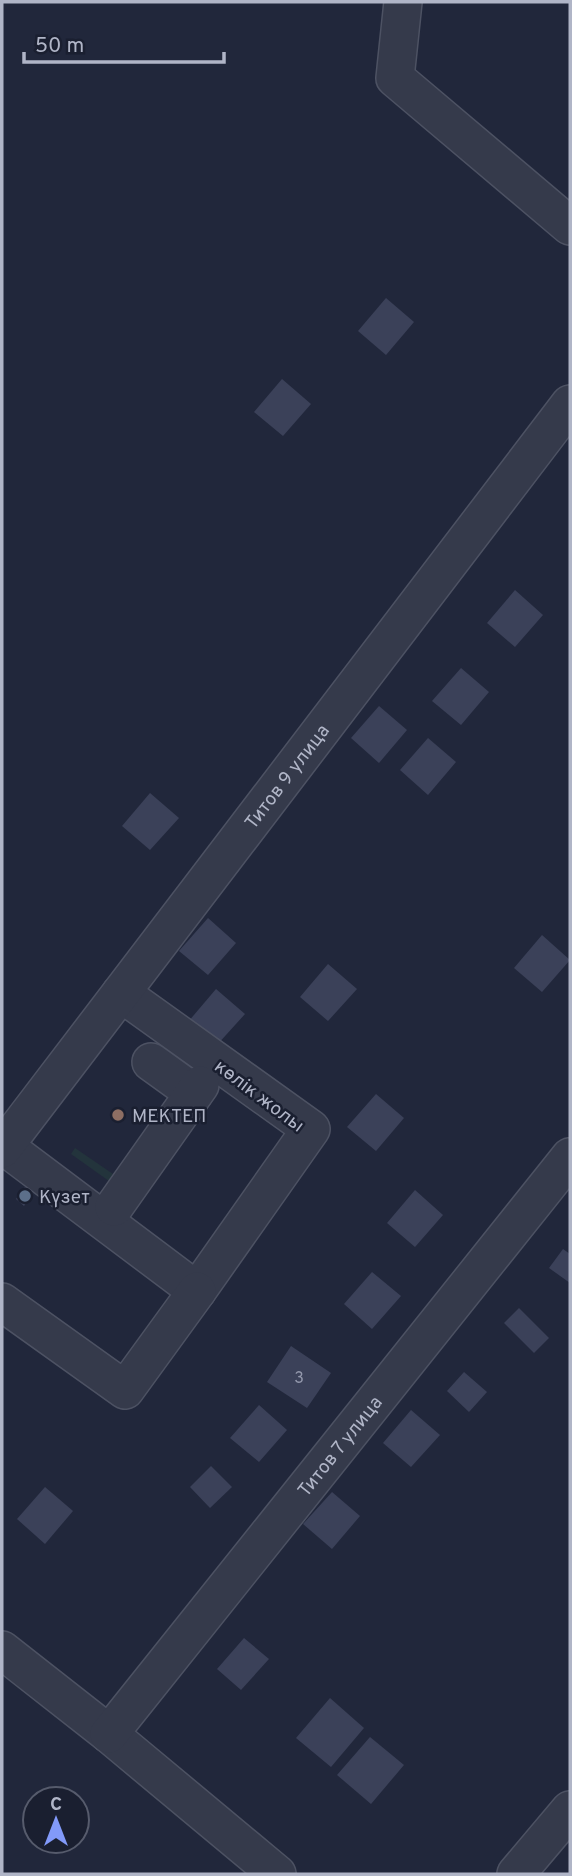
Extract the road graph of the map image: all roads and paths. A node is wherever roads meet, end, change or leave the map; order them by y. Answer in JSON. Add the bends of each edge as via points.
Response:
{"nodes":[{"id":1,"x":403,"y":2,"type":"edge"},
{"id":2,"x":570,"y":226,"type":"edge"},
{"id":3,"x":570,"y":404,"type":"edge"},
{"id":4,"x":121,"y":993,"type":"junction"},
{"id":5,"x":151,"y":1062,"type":"dead end"},
{"id":6,"x":3,"y":1148,"type":"edge"},
{"id":7,"x":570,"y":1157,"type":"edge"},
{"id":8,"x":44,"y":1164,"type":"dead end"},
{"id":9,"x":114,"y":1206,"type":"junction"},
{"id":10,"x":164,"y":1257,"type":"dead end"},
{"id":11,"x":197,"y":1292,"type":"junction"},
{"id":12,"x":2,"y":1302,"type":"edge"},
{"id":13,"x":2,"y":1650,"type":"edge"},
{"id":14,"x":109,"y":1734,"type":"junction"},
{"id":15,"x":570,"y":1810,"type":"edge"},
{"id":16,"x":277,"y":1874,"type":"edge"},
{"id":17,"x":516,"y":1874,"type":"edge"}],
"edges":[{"from":1,"to":2,"type":"street","via":[[394,78]]},
{"from":3,"to":4,"type":"street","name":"Титов 9 улица"},
{"from":4,"to":6,"type":"street","name":"Титов 9 улица"},
{"from":4,"to":11,"type":"street","name":"көлік жолы","via":[[311,1129]]},
{"from":5,"to":9,"type":"street","via":[[197,1089]]},
{"from":6,"to":11,"type":"street"},
{"from":7,"to":14,"type":"street","name":"Титов 7 улица"},
{"from":8,"to":9,"type":"street","via":[[47,1159]]},
{"from":9,"to":10,"type":"street","via":[[171,1250]]},
{"from":11,"to":12,"type":"street","name":"көлік жолы","via":[[125,1390]]},
{"from":13,"to":14,"type":"street"},
{"from":14,"to":16,"type":"street"},
{"from":15,"to":17,"type":"street"}]}
